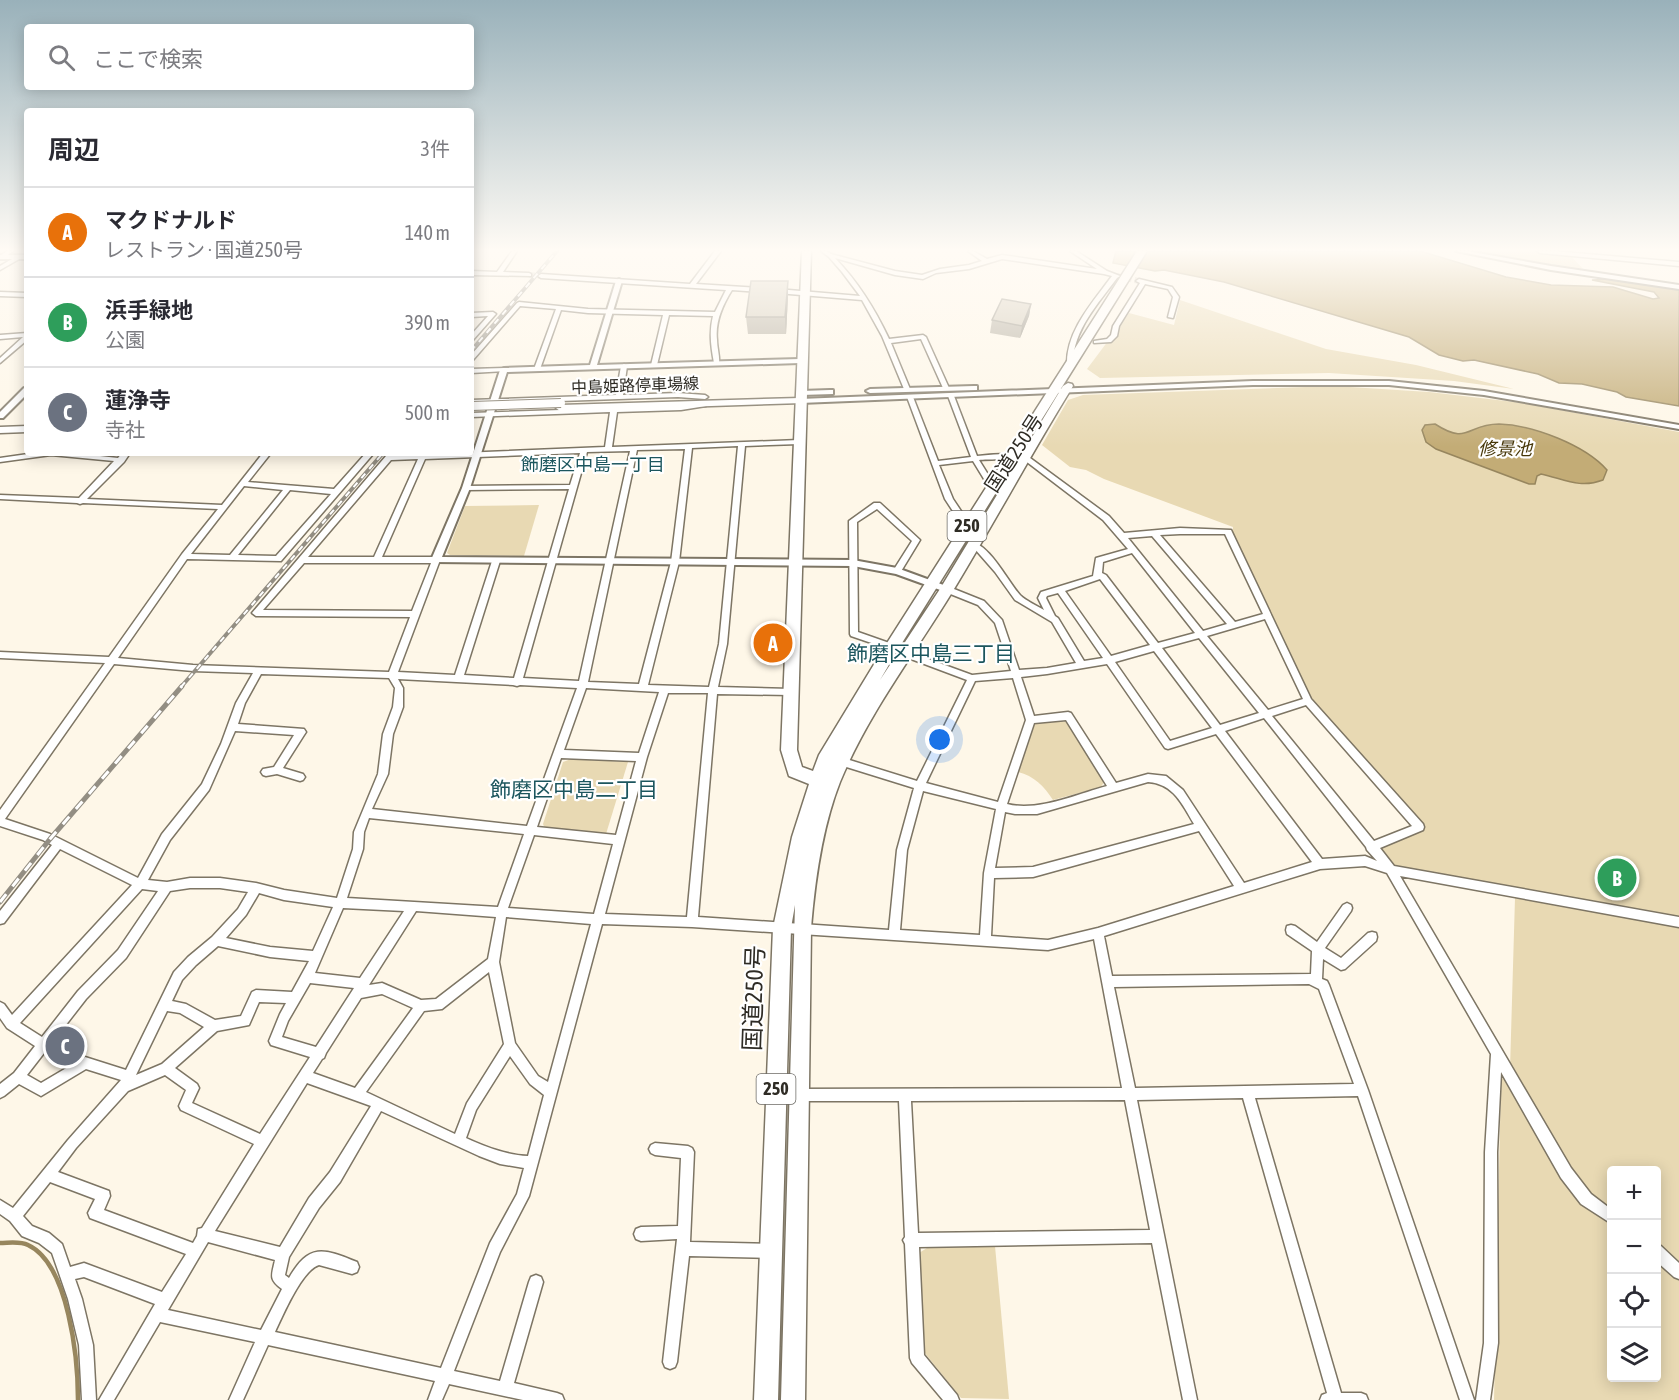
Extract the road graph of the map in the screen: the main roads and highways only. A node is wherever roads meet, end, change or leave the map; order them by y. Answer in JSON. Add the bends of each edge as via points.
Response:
{"nodes":[{"id":1,"x":803,"y":316,"type":"edge"},
{"id":2,"x":1103,"y":316,"type":"edge"},
{"id":3,"x":1109,"y":316,"type":"edge"},
{"id":4,"x":1061,"y":387,"type":"junction"},
{"id":5,"x":800,"y":397,"type":"junction"},
{"id":6,"x":474,"y":404,"type":"edge"},
{"id":7,"x":561,"y":405,"type":"junction"},
{"id":8,"x":474,"y":413,"type":"edge"},
{"id":9,"x":24,"y":421,"type":"edge"},
{"id":10,"x":0,"y":422,"type":"edge"},
{"id":11,"x":24,"y":429,"type":"edge"},
{"id":12,"x":0,"y":430,"type":"edge"},
{"id":13,"x":825,"y":783,"type":"junction"},
{"id":14,"x":792,"y":929,"type":"junction"},
{"id":15,"x":766,"y":1400,"type":"edge"},
{"id":16,"x":793,"y":1400,"type":"edge"}],
"edges":[{"from":1,"to":5,"type":"highway"},
{"from":2,"to":4,"type":"highway","name":"国道250号","number":"250","via":[[1070,364]]},
{"from":3,"to":4,"type":"highway","name":"国道250号","number":"250","via":[[1096,342]]},
{"from":4,"to":13,"type":"highway","name":"国道250号","number":"250","via":[[1026,457],[864,720],[843,762]]},
{"from":4,"to":13,"type":"highway","name":"国道250号","number":"250","via":[[993,484],[892,647],[825,760]]},
{"from":5,"to":7,"type":"main road","name":"中島姫路停車場線"},
{"from":5,"to":13,"type":"highway","via":[[789,750],[795,771]]},
{"from":6,"to":7,"type":"main road","name":"中島姫路停車場線","bridge":true},
{"from":7,"to":8,"type":"main road","name":"中島姫路停車場線"},
{"from":9,"to":10,"type":"main road"},
{"from":11,"to":12,"type":"main road"},
{"from":13,"to":14,"type":"highway","name":"国道250号","number":"250","via":[[804,895]]},
{"from":14,"to":15,"type":"highway","name":"国道250号","number":"250","via":[[771,1251]]},
{"from":14,"to":16,"type":"highway","name":"国道250号","number":"250","via":[[799,1095]]}]}
